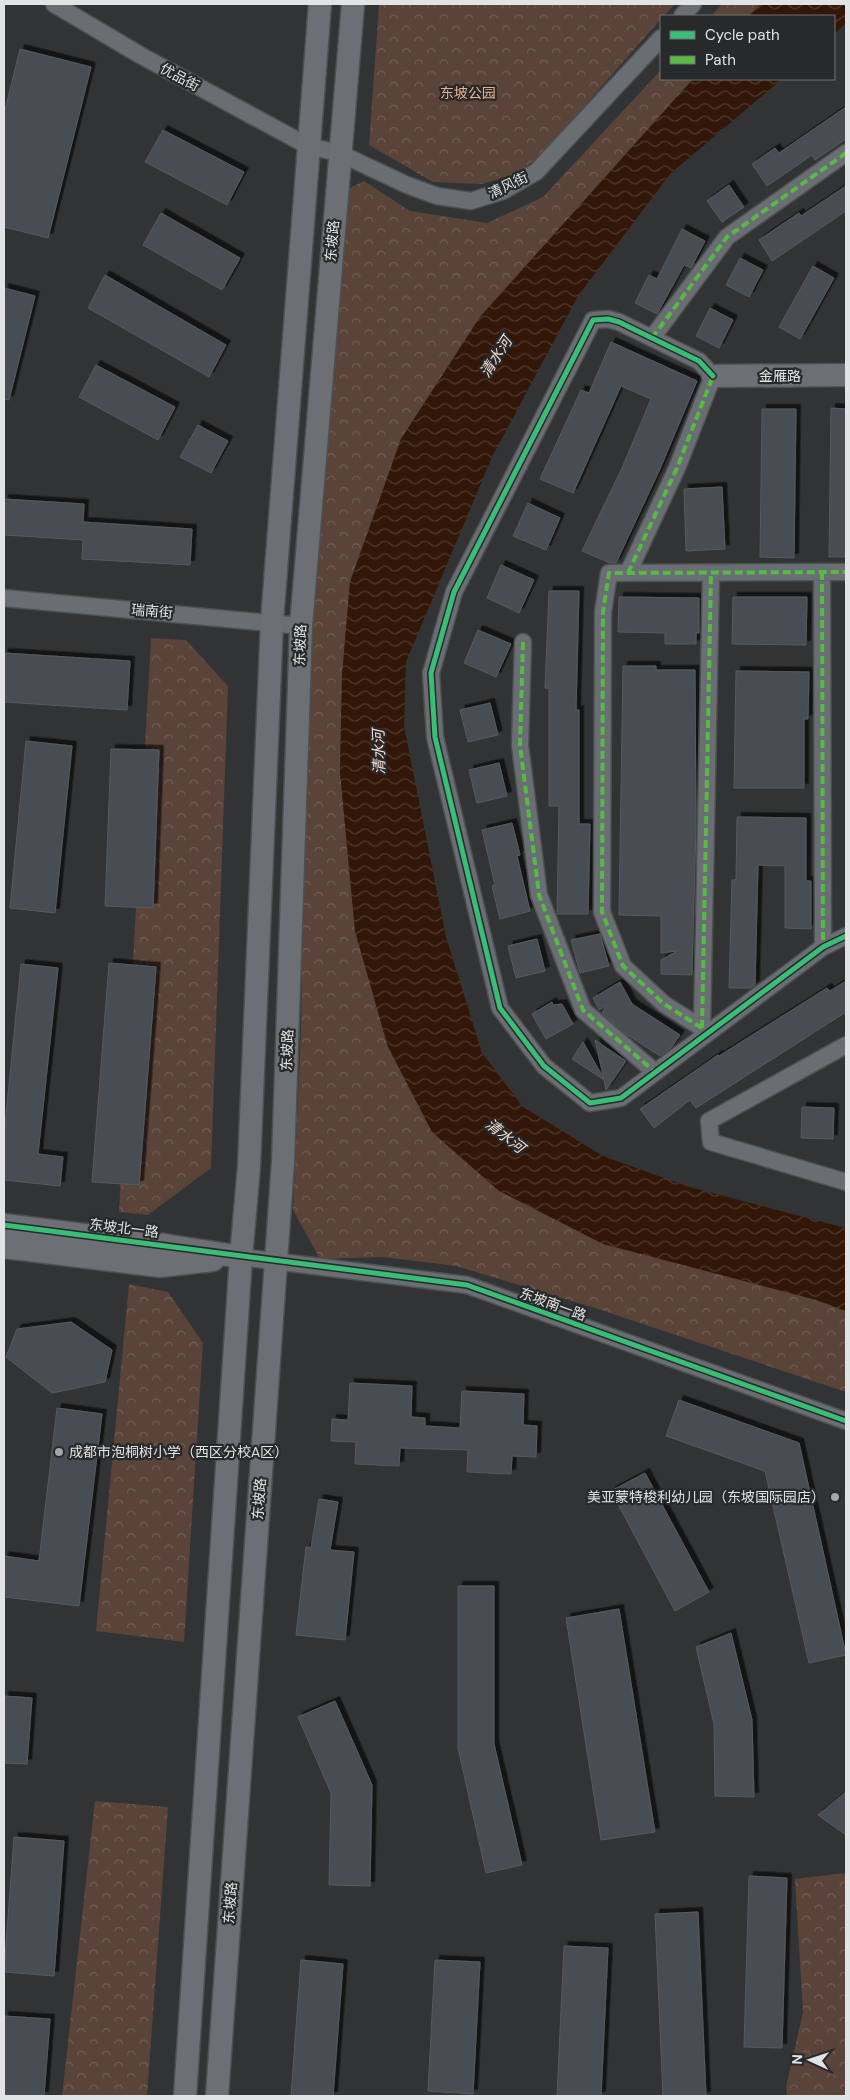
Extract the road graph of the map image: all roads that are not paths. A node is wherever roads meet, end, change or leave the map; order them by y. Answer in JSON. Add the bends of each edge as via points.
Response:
{"nodes":[{"id":1,"x":54,"y":4,"type":"edge"},
{"id":2,"x":320,"y":4,"type":"edge"},
{"id":3,"x":353,"y":4,"type":"edge"},
{"id":4,"x":693,"y":4,"type":"edge"},
{"id":5,"x":683,"y":15,"type":"edge"},
{"id":6,"x":660,"y":39,"type":"edge"},
{"id":7,"x":308,"y":146,"type":"junction"},
{"id":8,"x":339,"y":153,"type":"junction"},
{"id":9,"x":846,"y":153,"type":"edge"},
{"id":10,"x":652,"y":338,"type":"junction"},
{"id":11,"x":846,"y":375,"type":"edge"},
{"id":12,"x":713,"y":376,"type":"junction"},
{"id":13,"x":822,"y":572,"type":"junction"},
{"id":14,"x":846,"y":572,"type":"edge"},
{"id":15,"x":628,"y":573,"type":"junction"},
{"id":16,"x":711,"y":573,"type":"junction"},
{"id":17,"x":4,"y":598,"type":"edge"},
{"id":18,"x":272,"y":622,"type":"junction"},
{"id":19,"x":301,"y":626,"type":"junction"},
{"id":20,"x":523,"y":642,"type":"dead end"},
{"id":21,"x":846,"y":936,"type":"edge"},
{"id":22,"x":823,"y":947,"type":"junction"},
{"id":23,"x":846,"y":1045,"type":"edge"},
{"id":24,"x":655,"y":1072,"type":"junction"},
{"id":25,"x":846,"y":1182,"type":"edge"},
{"id":26,"x":4,"y":1225,"type":"edge"},
{"id":27,"x":4,"y":1247,"type":"edge"},
{"id":28,"x":241,"y":1257,"type":"junction"},
{"id":29,"x":275,"y":1261,"type":"junction"},
{"id":30,"x":846,"y":1421,"type":"edge"},
{"id":31,"x":185,"y":2096,"type":"edge"},
{"id":32,"x":217,"y":2096,"type":"edge"}],
"edges":[{"from":1,"to":7,"type":"street","name":"优品街","via":[[140,55]]},
{"from":2,"to":7,"type":"main road","name":"东坡路"},
{"from":3,"to":8,"type":"main road","name":"东坡路"},
{"from":4,"to":5,"type":"street"},
{"from":6,"to":8,"type":"street","name":"清风街","via":[[536,172],[503,191],[471,201],[437,196]]},
{"from":7,"to":8,"type":"street","name":"清风街"},
{"from":7,"to":18,"type":"main road","name":"东坡路"},
{"from":8,"to":19,"type":"main road","name":"东坡路"},
{"from":9,"to":10,"type":"street","via":[[727,237]]},
{"from":10,"to":12,"type":"street","via":[[699,361]]},
{"from":10,"to":24,"type":"street","via":[[618,322],[593,320],[454,592],[431,673],[435,737],[500,1008],[544,1066],[590,1104],[621,1098]]},
{"from":11,"to":12,"type":"main road","name":"金雁路"},
{"from":12,"to":15,"type":"street","via":[[677,468]]},
{"from":13,"to":14,"type":"street"},
{"from":13,"to":16,"type":"street"},
{"from":13,"to":22,"type":"street"},
{"from":15,"to":16,"type":"street"},
{"from":15,"to":16,"type":"street","via":[[609,573],[603,612],[602,912],[623,966],[664,1004],[702,1028]]},
{"from":17,"to":18,"type":"street","name":"瑞南街"},
{"from":18,"to":19,"type":"street","name":"瑞南街"},
{"from":18,"to":28,"type":"main road","name":"东坡路","via":[[250,1156]]},
{"from":19,"to":29,"type":"main road","name":"东坡路","via":[[283,1162]]},
{"from":20,"to":24,"type":"street","via":[[520,746],[539,895],[583,1010]]},
{"from":21,"to":22,"type":"street"},
{"from":22,"to":24,"type":"street"},
{"from":23,"to":25,"type":"street","via":[[709,1121],[711,1142]]},
{"from":26,"to":28,"type":"main road","name":"东坡北一路","via":[[164,1244]]},
{"from":27,"to":28,"type":"main road","via":[[160,1266]]},
{"from":28,"to":29,"type":"street","name":"东坡南一路"},
{"from":28,"to":31,"type":"main road","name":"东坡路"},
{"from":29,"to":30,"type":"street","name":"东坡南一路","via":[[467,1285]]},
{"from":29,"to":32,"type":"main road","name":"东坡路"}]}
